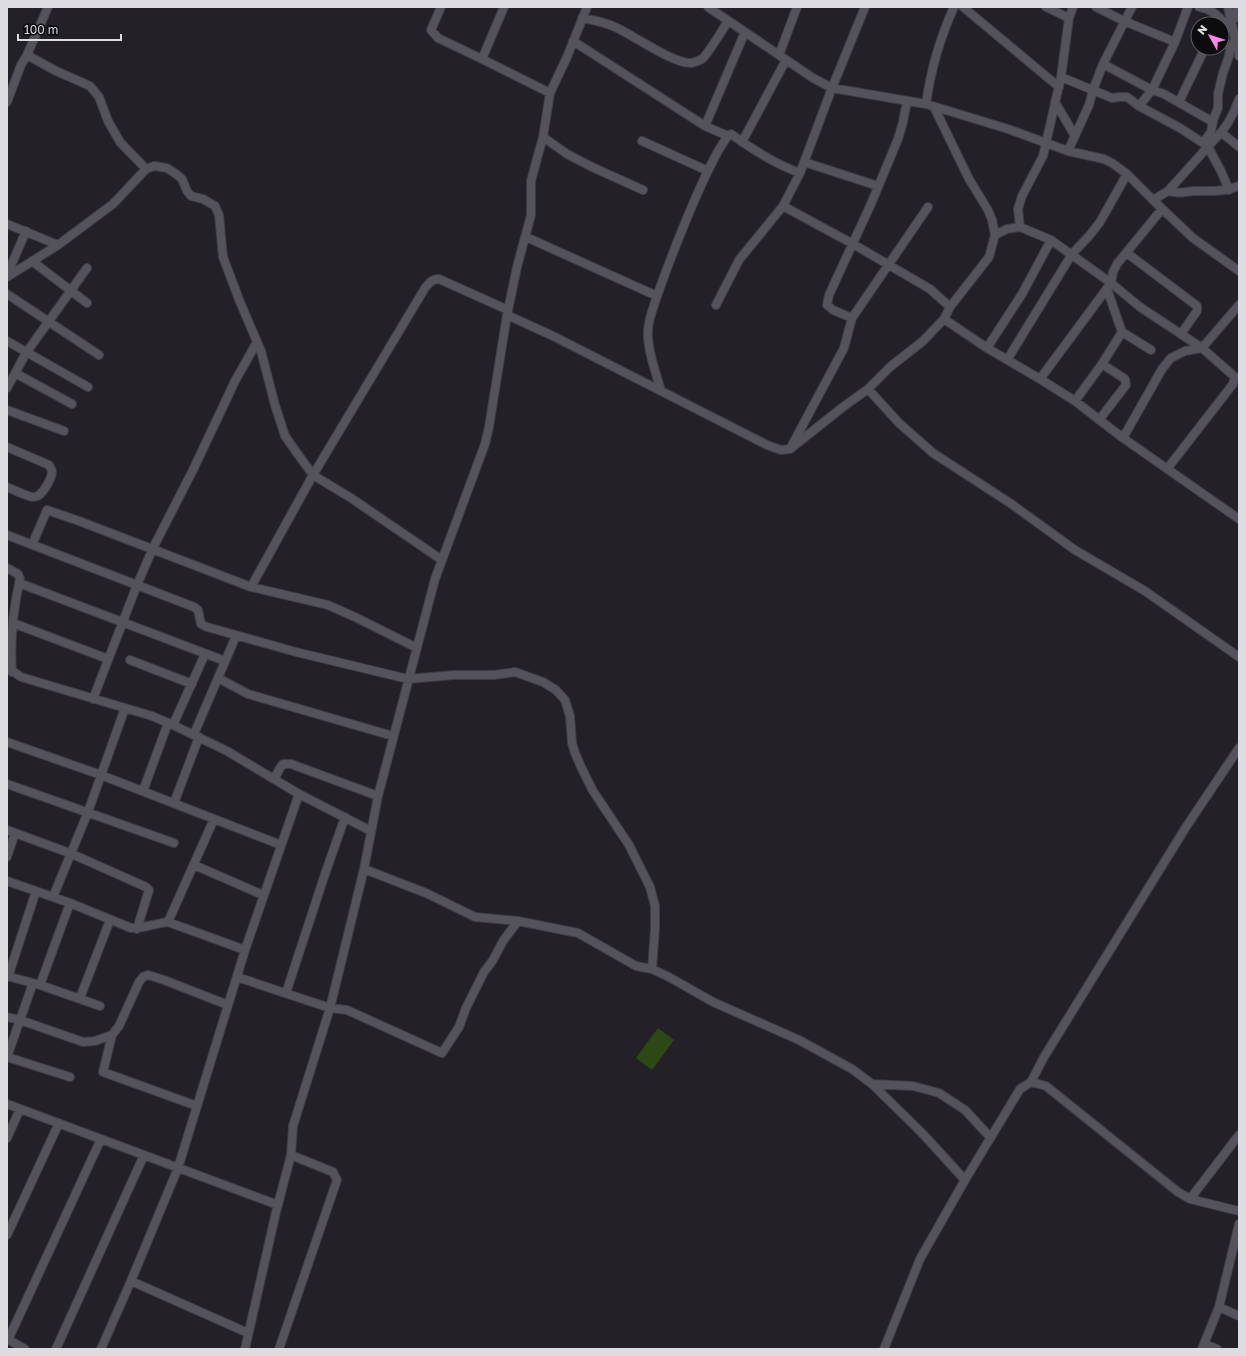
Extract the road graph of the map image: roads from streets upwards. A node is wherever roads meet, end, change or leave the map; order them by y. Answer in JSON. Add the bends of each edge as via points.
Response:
{"nodes":[{"id":1,"x":48,"y":7,"type":"edge"},
{"id":2,"x":441,"y":7,"type":"edge"},
{"id":3,"x":504,"y":7,"type":"edge"},
{"id":4,"x":587,"y":7,"type":"edge"},
{"id":5,"x":708,"y":7,"type":"edge"},
{"id":6,"x":797,"y":7,"type":"edge"},
{"id":7,"x":865,"y":7,"type":"edge"},
{"id":8,"x":954,"y":7,"type":"edge"},
{"id":9,"x":963,"y":7,"type":"edge"},
{"id":10,"x":1046,"y":7,"type":"edge"},
{"id":11,"x":1073,"y":7,"type":"edge"},
{"id":12,"x":1096,"y":7,"type":"edge"},
{"id":13,"x":1132,"y":7,"type":"edge"},
{"id":14,"x":1188,"y":7,"type":"edge"},
{"id":15,"x":1199,"y":7,"type":"edge"},
{"id":16,"x":1228,"y":7,"type":"edge"},
{"id":17,"x":1238,"y":7,"type":"edge"},
{"id":18,"x":1214,"y":16,"type":"edge"},
{"id":19,"x":582,"y":18,"type":"junction"},
{"id":20,"x":1069,"y":18,"type":"junction"},
{"id":21,"x":728,"y":21,"type":"junction"},
{"id":22,"x":1124,"y":21,"type":"junction"},
{"id":23,"x":1232,"y":26,"type":"junction"},
{"id":24,"x":745,"y":32,"type":"junction"},
{"id":25,"x":1235,"y":40,"type":"junction"},
{"id":26,"x":573,"y":41,"type":"junction"},
{"id":27,"x":1175,"y":42,"type":"junction"},
{"id":28,"x":27,"y":55,"type":"junction"},
{"id":29,"x":779,"y":55,"type":"junction"},
{"id":30,"x":1201,"y":56,"type":"edge"},
{"id":31,"x":1239,"y":56,"type":"edge"},
{"id":32,"x":482,"y":59,"type":"junction"},
{"id":33,"x":786,"y":60,"type":"junction"},
{"id":34,"x":1103,"y":64,"type":"junction"},
{"id":35,"x":1061,"y":77,"type":"junction"},
{"id":36,"x":1059,"y":87,"type":"junction"},
{"id":37,"x":832,"y":88,"type":"junction"},
{"id":38,"x":1093,"y":90,"type":"junction"},
{"id":39,"x":1152,"y":90,"type":"junction"},
{"id":40,"x":8,"y":93,"type":"edge"},
{"id":41,"x":550,"y":93,"type":"junction"},
{"id":42,"x":1239,"y":99,"type":"edge"},
{"id":43,"x":907,"y":101,"type":"junction"},
{"id":44,"x":7,"y":102,"type":"edge"},
{"id":45,"x":1055,"y":102,"type":"junction"},
{"id":46,"x":1179,"y":102,"type":"junction"},
{"id":47,"x":926,"y":104,"type":"junction"},
{"id":48,"x":1139,"y":106,"type":"junction"},
{"id":49,"x":934,"y":107,"type":"junction"},
{"id":50,"x":1213,"y":122,"type":"junction"},
{"id":51,"x":705,"y":126,"type":"junction"},
{"id":52,"x":1222,"y":133,"type":"junction"},
{"id":53,"x":728,"y":136,"type":"junction"},
{"id":54,"x":1075,"y":136,"type":"junction"},
{"id":55,"x":543,"y":137,"type":"junction"},
{"id":56,"x":642,"y":140,"type":"dead end"},
{"id":57,"x":742,"y":142,"type":"junction"},
{"id":58,"x":1046,"y":143,"type":"junction"},
{"id":59,"x":1205,"y":145,"type":"junction"},
{"id":60,"x":1239,"y":147,"type":"edge"},
{"id":61,"x":1068,"y":151,"type":"junction"},
{"id":62,"x":804,"y":162,"type":"junction"},
{"id":63,"x":146,"y":169,"type":"junction"},
{"id":64,"x":708,"y":170,"type":"junction"},
{"id":65,"x":800,"y":173,"type":"junction"},
{"id":66,"x":1127,"y":174,"type":"junction"},
{"id":67,"x":878,"y":186,"type":"junction"},
{"id":68,"x":1235,"y":189,"type":"edge"},
{"id":69,"x":643,"y":190,"type":"dead end"},
{"id":70,"x":1168,"y":191,"type":"junction"},
{"id":71,"x":1152,"y":200,"type":"junction"},
{"id":72,"x":782,"y":206,"type":"junction"},
{"id":73,"x":928,"y":207,"type":"dead end"},
{"id":74,"x":1162,"y":209,"type":"junction"},
{"id":75,"x":7,"y":224,"type":"edge"},
{"id":76,"x":1020,"y":227,"type":"junction"},
{"id":77,"x":26,"y":231,"type":"junction"},
{"id":78,"x":995,"y":235,"type":"junction"},
{"id":79,"x":526,"y":237,"type":"junction"},
{"id":80,"x":1051,"y":240,"type":"junction"},
{"id":81,"x":853,"y":244,"type":"junction"},
{"id":82,"x":58,"y":245,"type":"junction"},
{"id":83,"x":1127,"y":253,"type":"junction"},
{"id":84,"x":1072,"y":254,"type":"junction"},
{"id":85,"x":32,"y":261,"type":"junction"},
{"id":86,"x":889,"y":265,"type":"junction"},
{"id":87,"x":87,"y":268,"type":"dead end"},
{"id":88,"x":1239,"y":270,"type":"edge"},
{"id":89,"x":7,"y":276,"type":"edge"},
{"id":90,"x":1109,"y":286,"type":"junction"},
{"id":91,"x":70,"y":291,"type":"junction"},
{"id":92,"x":7,"y":294,"type":"edge"},
{"id":93,"x":657,"y":296,"type":"junction"},
{"id":94,"x":86,"y":303,"type":"dead end"},
{"id":95,"x":716,"y":305,"type":"dead end"},
{"id":96,"x":1239,"y":305,"type":"edge"},
{"id":97,"x":950,"y":307,"type":"junction"},
{"id":98,"x":507,"y":313,"type":"junction"},
{"id":99,"x":852,"y":318,"type":"junction"},
{"id":100,"x":944,"y":319,"type":"junction"},
{"id":101,"x":48,"y":322,"type":"junction"},
{"id":102,"x":1122,"y":332,"type":"junction"},
{"id":103,"x":1181,"y":334,"type":"junction"},
{"id":104,"x":7,"y":341,"type":"edge"},
{"id":105,"x":257,"y":342,"type":"junction"},
{"id":106,"x":987,"y":348,"type":"junction"},
{"id":107,"x":1202,"y":348,"type":"junction"},
{"id":108,"x":1151,"y":350,"type":"dead end"},
{"id":109,"x":26,"y":353,"type":"junction"},
{"id":110,"x":98,"y":355,"type":"dead end"},
{"id":111,"x":1007,"y":360,"type":"junction"},
{"id":112,"x":1102,"y":364,"type":"junction"},
{"id":113,"x":11,"y":376,"type":"edge"},
{"id":114,"x":1040,"y":379,"type":"junction"},
{"id":115,"x":88,"y":387,"type":"dead end"},
{"id":116,"x":7,"y":388,"type":"edge"},
{"id":117,"x":868,"y":389,"type":"junction"},
{"id":118,"x":661,"y":391,"type":"junction"},
{"id":119,"x":1075,"y":401,"type":"junction"},
{"id":120,"x":72,"y":404,"type":"dead end"},
{"id":121,"x":7,"y":410,"type":"edge"},
{"id":122,"x":1099,"y":420,"type":"junction"},
{"id":123,"x":64,"y":432,"type":"dead end"},
{"id":124,"x":1123,"y":438,"type":"junction"},
{"id":125,"x":7,"y":447,"type":"edge"},
{"id":126,"x":790,"y":450,"type":"junction"},
{"id":127,"x":1167,"y":468,"type":"junction"},
{"id":128,"x":313,"y":475,"type":"junction"},
{"id":129,"x":7,"y":487,"type":"edge"},
{"id":130,"x":1239,"y":519,"type":"edge"},
{"id":131,"x":7,"y":535,"type":"edge"},
{"id":132,"x":32,"y":545,"type":"junction"},
{"id":133,"x":153,"y":548,"type":"junction"},
{"id":134,"x":442,"y":560,"type":"junction"},
{"id":135,"x":7,"y":568,"type":"edge"},
{"id":136,"x":19,"y":583,"type":"junction"},
{"id":137,"x":137,"y":585,"type":"junction"},
{"id":138,"x":251,"y":587,"type":"junction"},
{"id":139,"x":10,"y":612,"type":"edge"},
{"id":140,"x":123,"y":623,"type":"junction"},
{"id":141,"x":13,"y":624,"type":"junction"},
{"id":142,"x":236,"y":636,"type":"junction"},
{"id":143,"x":416,"y":648,"type":"junction"},
{"id":144,"x":206,"y":654,"type":"junction"},
{"id":145,"x":1239,"y":657,"type":"edge"},
{"id":146,"x":108,"y":659,"type":"junction"},
{"id":147,"x":130,"y":660,"type":"dead end"},
{"id":148,"x":225,"y":661,"type":"junction"},
{"id":149,"x":10,"y":670,"type":"edge"},
{"id":150,"x":218,"y":678,"type":"junction"},
{"id":151,"x":408,"y":679,"type":"junction"},
{"id":152,"x":192,"y":684,"type":"junction"},
{"id":153,"x":93,"y":699,"type":"junction"},
{"id":154,"x":125,"y":708,"type":"junction"},
{"id":155,"x":170,"y":724,"type":"junction"},
{"id":156,"x":196,"y":736,"type":"junction"},
{"id":157,"x":394,"y":736,"type":"junction"},
{"id":158,"x":7,"y":742,"type":"edge"},
{"id":159,"x":1239,"y":748,"type":"edge"},
{"id":160,"x":101,"y":775,"type":"junction"},
{"id":161,"x":274,"y":779,"type":"junction"},
{"id":162,"x":7,"y":784,"type":"edge"},
{"id":163,"x":143,"y":791,"type":"junction"},
{"id":164,"x":299,"y":794,"type":"junction"},
{"id":165,"x":378,"y":796,"type":"junction"},
{"id":166,"x":174,"y":803,"type":"junction"},
{"id":167,"x":88,"y":812,"type":"junction"},
{"id":168,"x":344,"y":817,"type":"junction"},
{"id":169,"x":214,"y":819,"type":"junction"},
{"id":170,"x":371,"y":831,"type":"junction"},
{"id":171,"x":11,"y":832,"type":"edge"},
{"id":172,"x":174,"y":843,"type":"dead end"},
{"id":173,"x":281,"y":845,"type":"junction"},
{"id":174,"x":72,"y":854,"type":"junction"},
{"id":175,"x":7,"y":857,"type":"edge"},
{"id":176,"x":194,"y":865,"type":"junction"},
{"id":177,"x":364,"y":869,"type":"junction"},
{"id":178,"x":7,"y":881,"type":"edge"},
{"id":179,"x":36,"y":891,"type":"junction"},
{"id":180,"x":263,"y":896,"type":"junction"},
{"id":181,"x":53,"y":897,"type":"junction"},
{"id":182,"x":70,"y":903,"type":"junction"},
{"id":183,"x":110,"y":920,"type":"junction"},
{"id":184,"x":518,"y":921,"type":"junction"},
{"id":185,"x":168,"y":922,"type":"junction"},
{"id":186,"x":137,"y":928,"type":"junction"},
{"id":187,"x":245,"y":950,"type":"junction"},
{"id":188,"x":652,"y":969,"type":"junction"},
{"id":189,"x":8,"y":976,"type":"edge"},
{"id":190,"x":237,"y":977,"type":"junction"},
{"id":191,"x":36,"y":984,"type":"junction"},
{"id":192,"x":286,"y":993,"type":"junction"},
{"id":193,"x":80,"y":998,"type":"junction"},
{"id":194,"x":228,"y":1005,"type":"junction"},
{"id":195,"x":100,"y":1006,"type":"dead end"},
{"id":196,"x":330,"y":1008,"type":"junction"},
{"id":197,"x":7,"y":1017,"type":"edge"},
{"id":198,"x":20,"y":1020,"type":"junction"},
{"id":199,"x":112,"y":1035,"type":"junction"},
{"id":200,"x":7,"y":1057,"type":"edge"},
{"id":201,"x":70,"y":1077,"type":"dead end"},
{"id":202,"x":1031,"y":1082,"type":"junction"},
{"id":203,"x":872,"y":1084,"type":"junction"},
{"id":204,"x":7,"y":1104,"type":"edge"},
{"id":205,"x":197,"y":1106,"type":"junction"},
{"id":206,"x":20,"y":1109,"type":"junction"},
{"id":207,"x":59,"y":1123,"type":"junction"},
{"id":208,"x":1239,"y":1135,"type":"edge"},
{"id":209,"x":990,"y":1137,"type":"junction"},
{"id":210,"x":7,"y":1138,"type":"edge"},
{"id":211,"x":101,"y":1139,"type":"junction"},
{"id":212,"x":144,"y":1155,"type":"junction"},
{"id":213,"x":291,"y":1156,"type":"junction"},
{"id":214,"x":178,"y":1168,"type":"junction"},
{"id":215,"x":965,"y":1180,"type":"junction"},
{"id":216,"x":1190,"y":1199,"type":"junction"},
{"id":217,"x":278,"y":1205,"type":"junction"},
{"id":218,"x":1239,"y":1211,"type":"edge"},
{"id":219,"x":1239,"y":1224,"type":"edge"},
{"id":220,"x":7,"y":1235,"type":"edge"},
{"id":221,"x":131,"y":1281,"type":"junction"},
{"id":222,"x":1219,"y":1307,"type":"junction"},
{"id":223,"x":1239,"y":1316,"type":"edge"},
{"id":224,"x":248,"y":1333,"type":"junction"},
{"id":225,"x":7,"y":1340,"type":"edge"},
{"id":226,"x":1203,"y":1346,"type":"edge"},
{"id":227,"x":25,"y":1349,"type":"edge"},
{"id":228,"x":56,"y":1349,"type":"edge"},
{"id":229,"x":101,"y":1349,"type":"edge"},
{"id":230,"x":245,"y":1349,"type":"edge"},
{"id":231,"x":279,"y":1349,"type":"edge"},
{"id":232,"x":884,"y":1349,"type":"edge"},
{"id":233,"x":1217,"y":1349,"type":"edge"}],
"edges":[{"from":1,"to":28,"type":"street"},
{"from":2,"to":32,"type":"street","via":[[431,30],[438,38]]},
{"from":3,"to":32,"type":"street"},
{"from":4,"to":19,"type":"street"},
{"from":5,"to":21,"type":"street"},
{"from":6,"to":29,"type":"street"},
{"from":7,"to":37,"type":"street"},
{"from":8,"to":47,"type":"street","via":[[934,60]]},
{"from":9,"to":36,"type":"street"},
{"from":10,"to":20,"type":"street"},
{"from":11,"to":20,"type":"street"},
{"from":12,"to":22,"type":"street"},
{"from":13,"to":22,"type":"street"},
{"from":14,"to":27,"type":"street"},
{"from":15,"to":18,"type":"street","via":[[1207,8]]},
{"from":16,"to":23,"type":"street"},
{"from":17,"to":23,"type":"street"},
{"from":19,"to":21,"type":"street","via":[[601,21],[666,55],[690,63],[703,58]]},
{"from":19,"to":26,"type":"street"},
{"from":20,"to":35,"type":"street"},
{"from":21,"to":24,"type":"street"},
{"from":22,"to":27,"type":"street"},
{"from":22,"to":34,"type":"street"},
{"from":23,"to":25,"type":"street"},
{"from":24,"to":29,"type":"street"},
{"from":24,"to":51,"type":"street"},
{"from":25,"to":31,"type":"street"},
{"from":25,"to":50,"type":"street","via":[[1225,64],[1218,94],[1218,108]]},
{"from":26,"to":41,"type":"street"},
{"from":26,"to":51,"type":"street"},
{"from":27,"to":39,"type":"street"},
{"from":28,"to":40,"type":"street"},
{"from":28,"to":63,"type":"street","via":[[90,86],[99,97],[120,142]]},
{"from":29,"to":33,"type":"street"},
{"from":30,"to":46,"type":"street"},
{"from":32,"to":41,"type":"street"},
{"from":33,"to":37,"type":"street"},
{"from":33,"to":57,"type":"street"},
{"from":34,"to":38,"type":"street"},
{"from":34,"to":39,"type":"street"},
{"from":35,"to":36,"type":"street"},
{"from":35,"to":38,"type":"street"},
{"from":36,"to":45,"type":"street"},
{"from":37,"to":43,"type":"street"},
{"from":37,"to":62,"type":"street"},
{"from":38,"to":48,"type":"street","via":[[1112,98],[1127,97]]},
{"from":38,"to":54,"type":"street"},
{"from":39,"to":46,"type":"street"},
{"from":39,"to":48,"type":"street"},
{"from":40,"to":44,"type":"street"},
{"from":41,"to":55,"type":"street"},
{"from":42,"to":52,"type":"street"},
{"from":43,"to":47,"type":"street"},
{"from":43,"to":67,"type":"street","via":[[901,130]]},
{"from":45,"to":54,"type":"street"},
{"from":45,"to":58,"type":"street"},
{"from":46,"to":50,"type":"street"},
{"from":47,"to":49,"type":"street"},
{"from":48,"to":59,"type":"street"},
{"from":49,"to":58,"type":"street"},
{"from":49,"to":78,"type":"street","via":[[988,210]]},
{"from":50,"to":59,"type":"street"},
{"from":51,"to":53,"type":"street"},
{"from":52,"to":59,"type":"street"},
{"from":52,"to":60,"type":"street"},
{"from":53,"to":57,"type":"street","via":[[730,134]]},
{"from":53,"to":64,"type":"street"},
{"from":54,"to":61,"type":"street"},
{"from":55,"to":69,"type":"street","via":[[567,154]]},
{"from":55,"to":79,"type":"street","via":[[531,181],[531,215]]},
{"from":56,"to":64,"type":"street"},
{"from":57,"to":65,"type":"street","via":[[783,167]]},
{"from":58,"to":61,"type":"street"},
{"from":58,"to":76,"type":"street","via":[[1043,156],[1022,196],[1018,209]]},
{"from":59,"to":68,"type":"street"},
{"from":59,"to":70,"type":"street","via":[[1200,157]]},
{"from":61,"to":66,"type":"street","via":[[1104,160]]},
{"from":62,"to":65,"type":"street"},
{"from":62,"to":67,"type":"street"},
{"from":63,"to":82,"type":"street","via":[[113,204]]},
{"from":63,"to":105,"type":"street","via":[[154,166],[167,168],[182,179],[191,196],[215,206],[219,215],[223,257]]},
{"from":64,"to":93,"type":"street"},
{"from":65,"to":72,"type":"street"},
{"from":66,"to":71,"type":"street"},
{"from":66,"to":84,"type":"street","via":[[1100,222]]},
{"from":67,"to":81,"type":"street"},
{"from":68,"to":70,"type":"street","via":[[1177,194]]},
{"from":70,"to":71,"type":"street"},
{"from":71,"to":74,"type":"street"},
{"from":72,"to":81,"type":"street"},
{"from":72,"to":95,"type":"street","via":[[739,260]]},
{"from":73,"to":86,"type":"street"},
{"from":74,"to":83,"type":"street"},
{"from":74,"to":88,"type":"street","via":[[1193,238]]},
{"from":75,"to":77,"type":"street"},
{"from":76,"to":78,"type":"street","via":[[1007,229]]},
{"from":76,"to":80,"type":"street"},
{"from":77,"to":82,"type":"street"},
{"from":77,"to":89,"type":"street"},
{"from":78,"to":97,"type":"street","via":[[989,257]]},
{"from":79,"to":93,"type":"street"},
{"from":79,"to":98,"type":"street"},
{"from":80,"to":84,"type":"street"},
{"from":80,"to":106,"type":"street","via":[[1022,294]]},
{"from":81,"to":86,"type":"street"},
{"from":81,"to":99,"type":"street","via":[[829,295],[827,305]]},
{"from":82,"to":85,"type":"street"},
{"from":83,"to":90,"type":"street","via":[[1113,272]]},
{"from":83,"to":103,"type":"street","via":[[1197,306]]},
{"from":84,"to":90,"type":"street"},
{"from":84,"to":111,"type":"street"},
{"from":85,"to":89,"type":"street"},
{"from":85,"to":91,"type":"street"},
{"from":86,"to":97,"type":"street","via":[[930,289]]},
{"from":86,"to":99,"type":"street"},
{"from":87,"to":91,"type":"street"},
{"from":90,"to":102,"type":"street"},
{"from":90,"to":103,"type":"street"},
{"from":90,"to":114,"type":"street"},
{"from":91,"to":94,"type":"street"},
{"from":91,"to":101,"type":"street"},
{"from":92,"to":101,"type":"street"},
{"from":93,"to":118,"type":"street","via":[[648,323],[648,338]]},
{"from":96,"to":107,"type":"street"},
{"from":97,"to":100,"type":"street"},
{"from":98,"to":118,"type":"street"},
{"from":98,"to":128,"type":"street","via":[[439,280],[434,279],[430,282]]},
{"from":98,"to":134,"type":"street","via":[[485,444]]},
{"from":99,"to":126,"type":"street","via":[[844,348]]},
{"from":100,"to":106,"type":"street"},
{"from":100,"to":117,"type":"street"},
{"from":101,"to":109,"type":"street"},
{"from":101,"to":110,"type":"street"},
{"from":102,"to":108,"type":"street"},
{"from":102,"to":112,"type":"street"},
{"from":103,"to":107,"type":"street"},
{"from":104,"to":109,"type":"street"},
{"from":105,"to":128,"type":"street","via":[[286,436]]},
{"from":105,"to":133,"type":"street","via":[[235,381]]},
{"from":106,"to":111,"type":"street"},
{"from":107,"to":124,"type":"street","via":[[1185,351],[1171,358],[1162,369]]},
{"from":107,"to":127,"type":"street","via":[[1236,376],[1233,384]]},
{"from":109,"to":113,"type":"street"},
{"from":109,"to":115,"type":"street"},
{"from":111,"to":114,"type":"street"},
{"from":112,"to":119,"type":"street"},
{"from":112,"to":122,"type":"street","via":[[1125,379],[1126,385]]},
{"from":113,"to":116,"type":"street"},
{"from":113,"to":120,"type":"street"},
{"from":114,"to":119,"type":"street"},
{"from":117,"to":126,"type":"street"},
{"from":117,"to":145,"type":"street","via":[[899,423],[933,453],[1010,503],[1075,550],[1145,591]]},
{"from":118,"to":126,"type":"street","via":[[767,445]]},
{"from":119,"to":122,"type":"street"},
{"from":121,"to":123,"type":"street"},
{"from":122,"to":124,"type":"street"},
{"from":124,"to":127,"type":"street"},
{"from":125,"to":129,"type":"street","via":[[49,465],[52,470],[47,487],[39,496],[34,497]]},
{"from":127,"to":130,"type":"street"},
{"from":128,"to":134,"type":"street"},
{"from":128,"to":138,"type":"street"},
{"from":131,"to":132,"type":"street"},
{"from":132,"to":133,"type":"street","via":[[47,510]]},
{"from":132,"to":137,"type":"street"},
{"from":133,"to":137,"type":"street"},
{"from":133,"to":138,"type":"street"},
{"from":134,"to":143,"type":"street"},
{"from":135,"to":136,"type":"street","via":[[18,574]]},
{"from":136,"to":139,"type":"street"},
{"from":136,"to":140,"type":"street"},
{"from":137,"to":140,"type":"street"},
{"from":137,"to":142,"type":"street","via":[[194,607],[198,610],[203,626]]},
{"from":138,"to":143,"type":"street","via":[[328,605]]},
{"from":139,"to":141,"type":"street"},
{"from":140,"to":144,"type":"street"},
{"from":140,"to":146,"type":"street"},
{"from":141,"to":146,"type":"street"},
{"from":141,"to":149,"type":"street"},
{"from":142,"to":148,"type":"street"},
{"from":142,"to":151,"type":"street"},
{"from":143,"to":151,"type":"street"},
{"from":144,"to":148,"type":"street"},
{"from":144,"to":152,"type":"street"},
{"from":146,"to":153,"type":"street"},
{"from":147,"to":152,"type":"street"},
{"from":148,"to":150,"type":"street"},
{"from":149,"to":153,"type":"street","via":[[26,679]]},
{"from":150,"to":156,"type":"street"},
{"from":150,"to":157,"type":"street","via":[[248,694]]},
{"from":151,"to":157,"type":"street"},
{"from":151,"to":188,"type":"street","via":[[515,672],[543,682],[556,690],[565,700],[570,716],[572,743],[579,764],[650,887],[655,922]]},
{"from":152,"to":155,"type":"street"},
{"from":153,"to":154,"type":"street"},
{"from":154,"to":155,"type":"street"},
{"from":154,"to":160,"type":"street"},
{"from":155,"to":156,"type":"street"},
{"from":155,"to":163,"type":"street"},
{"from":156,"to":161,"type":"street"},
{"from":156,"to":166,"type":"street"},
{"from":157,"to":165,"type":"street"},
{"from":158,"to":160,"type":"street"},
{"from":159,"to":202,"type":"street","via":[[1186,827]]},
{"from":160,"to":163,"type":"street"},
{"from":160,"to":167,"type":"street"},
{"from":161,"to":164,"type":"street"},
{"from":161,"to":165,"type":"street","via":[[283,764],[291,764]]},
{"from":162,"to":167,"type":"street"},
{"from":163,"to":166,"type":"street"},
{"from":164,"to":168,"type":"street"},
{"from":164,"to":173,"type":"street"},
{"from":165,"to":170,"type":"street"},
{"from":166,"to":169,"type":"street"},
{"from":167,"to":172,"type":"street"},
{"from":167,"to":174,"type":"street"},
{"from":168,"to":170,"type":"street"},
{"from":168,"to":192,"type":"street"},
{"from":169,"to":173,"type":"street"},
{"from":169,"to":176,"type":"street"},
{"from":170,"to":177,"type":"street"},
{"from":171,"to":174,"type":"street"},
{"from":171,"to":175,"type":"street"},
{"from":173,"to":180,"type":"street"},
{"from":174,"to":181,"type":"street"},
{"from":174,"to":186,"type":"street","via":[[148,888]]},
{"from":176,"to":180,"type":"street"},
{"from":176,"to":185,"type":"street"},
{"from":177,"to":184,"type":"street","via":[[426,893],[475,917]]},
{"from":177,"to":196,"type":"street"},
{"from":178,"to":179,"type":"street"},
{"from":179,"to":181,"type":"street"},
{"from":179,"to":189,"type":"street"},
{"from":180,"to":187,"type":"street"},
{"from":181,"to":182,"type":"street"},
{"from":182,"to":183,"type":"street"},
{"from":182,"to":191,"type":"street"},
{"from":183,"to":186,"type":"street"},
{"from":183,"to":193,"type":"street"},
{"from":184,"to":188,"type":"street","via":[[578,933],[636,966]]},
{"from":184,"to":196,"type":"street","via":[[484,972],[459,1027],[442,1053],[346,1010]]},
{"from":185,"to":186,"type":"street"},
{"from":185,"to":187,"type":"street"},
{"from":187,"to":190,"type":"street"},
{"from":188,"to":203,"type":"street","via":[[713,1002],[799,1040],[852,1069]]},
{"from":189,"to":191,"type":"street"},
{"from":190,"to":192,"type":"street"},
{"from":190,"to":194,"type":"street"},
{"from":191,"to":193,"type":"street"},
{"from":191,"to":198,"type":"street"},
{"from":192,"to":196,"type":"street"},
{"from":193,"to":195,"type":"street"},
{"from":194,"to":199,"type":"street","via":[[148,975],[139,982],[119,1026]]},
{"from":194,"to":205,"type":"street"},
{"from":196,"to":213,"type":"street","via":[[293,1126]]},
{"from":197,"to":198,"type":"street"},
{"from":198,"to":199,"type":"street","via":[[83,1042],[96,1041]]},
{"from":198,"to":200,"type":"street"},
{"from":199,"to":205,"type":"street","via":[[103,1072]]},
{"from":200,"to":201,"type":"street"},
{"from":202,"to":209,"type":"street","via":[[1020,1089]]},
{"from":202,"to":216,"type":"street","via":[[1046,1086]]},
{"from":203,"to":209,"type":"street","via":[[912,1086],[939,1093],[965,1110]]},
{"from":203,"to":215,"type":"street"},
{"from":204,"to":206,"type":"street"},
{"from":205,"to":214,"type":"street"},
{"from":206,"to":207,"type":"street"},
{"from":206,"to":210,"type":"street"},
{"from":207,"to":211,"type":"street"},
{"from":207,"to":220,"type":"street"},
{"from":208,"to":216,"type":"street"},
{"from":209,"to":215,"type":"street"},
{"from":211,"to":212,"type":"street"},
{"from":211,"to":225,"type":"street"},
{"from":212,"to":214,"type":"street"},
{"from":212,"to":228,"type":"street"},
{"from":213,"to":217,"type":"street"},
{"from":213,"to":231,"type":"street","via":[[332,1172],[338,1180]]},
{"from":214,"to":217,"type":"street"},
{"from":214,"to":221,"type":"street"},
{"from":215,"to":232,"type":"street","via":[[920,1259]]},
{"from":216,"to":218,"type":"street"},
{"from":217,"to":224,"type":"street"},
{"from":219,"to":222,"type":"street"},
{"from":221,"to":224,"type":"street"},
{"from":221,"to":229,"type":"street"},
{"from":222,"to":223,"type":"street"},
{"from":222,"to":226,"type":"street"},
{"from":224,"to":230,"type":"street"},
{"from":225,"to":227,"type":"street"},
{"from":226,"to":233,"type":"street"}]}
